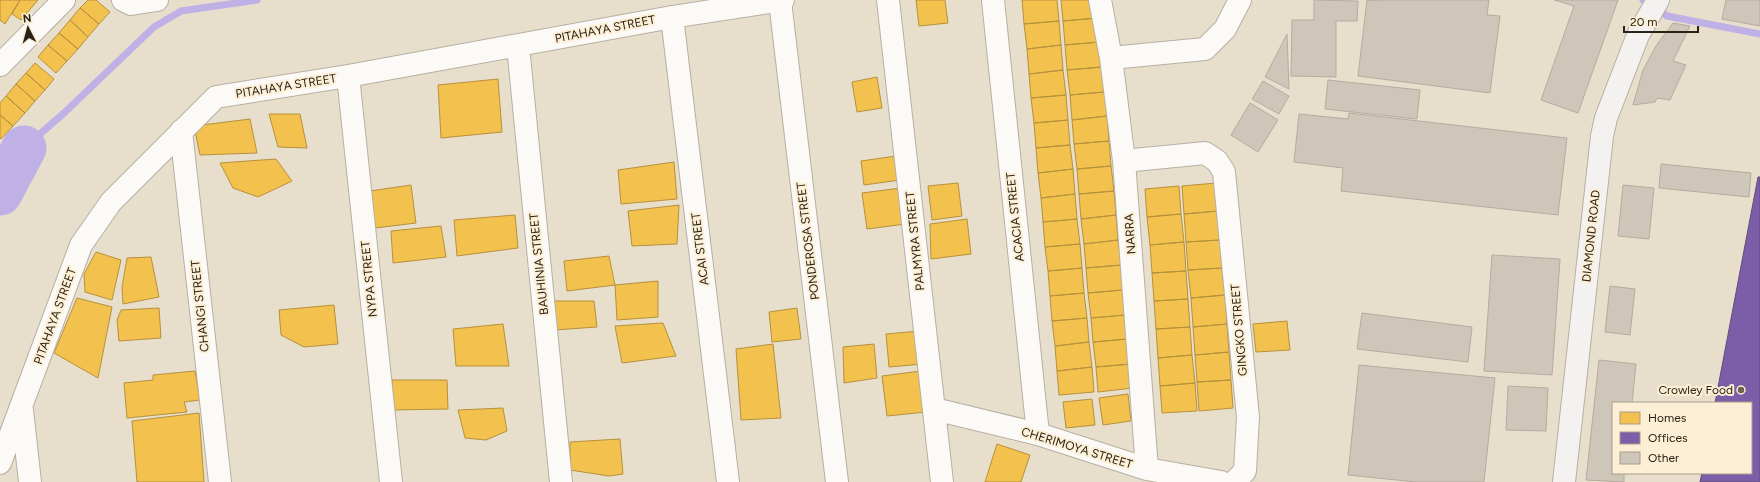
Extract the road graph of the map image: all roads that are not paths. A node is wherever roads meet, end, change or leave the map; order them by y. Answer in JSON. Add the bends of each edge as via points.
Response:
{"nodes":[{"id":1,"x":64,"y":0,"type":"edge"},
{"id":2,"x":123,"y":0,"type":"edge"},
{"id":3,"x":157,"y":0,"type":"edge"},
{"id":4,"x":782,"y":0,"type":"edge"},
{"id":5,"x":888,"y":0,"type":"edge"},
{"id":6,"x":993,"y":0,"type":"edge"},
{"id":7,"x":1100,"y":0,"type":"edge"},
{"id":8,"x":1240,"y":0,"type":"edge"},
{"id":9,"x":1653,"y":7,"type":"edge"},
{"id":10,"x":672,"y":17,"type":"junction"},
{"id":11,"x":518,"y":46,"type":"junction"},
{"id":12,"x":1110,"y":58,"type":"junction"},
{"id":13,"x":0,"y":65,"type":"edge"},
{"id":14,"x":348,"y":76,"type":"junction"},
{"id":15,"x":181,"y":130,"type":"junction"},
{"id":16,"x":1124,"y":161,"type":"junction"},
{"id":17,"x":22,"y":406,"type":"junction"},
{"id":18,"x":934,"y":409,"type":"junction"},
{"id":19,"x":1038,"y":434,"type":"junction"},
{"id":20,"x":0,"y":463,"type":"edge"},
{"id":21,"x":1147,"y":469,"type":"junction"},
{"id":22,"x":30,"y":482,"type":"edge"},
{"id":23,"x":220,"y":482,"type":"edge"},
{"id":24,"x":391,"y":482,"type":"edge"},
{"id":25,"x":561,"y":482,"type":"edge"},
{"id":26,"x":728,"y":482,"type":"edge"},
{"id":27,"x":837,"y":482,"type":"edge"},
{"id":28,"x":942,"y":482,"type":"edge"},
{"id":29,"x":1221,"y":482,"type":"edge"},
{"id":30,"x":1234,"y":482,"type":"edge"},
{"id":31,"x":1564,"y":482,"type":"edge"}],
"edges":[{"from":1,"to":13,"type":"street"},
{"from":2,"to":3,"type":"street","via":[[131,4]]},
{"from":4,"to":10,"type":"street","name":"PITAHAYA STREET"},
{"from":4,"to":27,"type":"street","name":"PONDEROSA STREET"},
{"from":5,"to":18,"type":"street","name":"PALMYRA STREET"},
{"from":6,"to":19,"type":"street","name":"ACACIA STREET"},
{"from":7,"to":12,"type":"street","name":"NARRA"},
{"from":8,"to":12,"type":"street","via":[[1225,29],[1205,49]]},
{"from":9,"to":31,"type":"main road","name":"DIAMOND ROAD","via":[[1638,35],[1606,118],[1602,136]]},
{"from":10,"to":11,"type":"street","name":"PITAHAYA STREET"},
{"from":10,"to":26,"type":"street","name":"ACAI STREET"},
{"from":11,"to":14,"type":"street","name":"PITAHAYA STREET"},
{"from":11,"to":25,"type":"street","name":"BAUHINIA STREET"},
{"from":12,"to":16,"type":"street","name":"NARRA"},
{"from":14,"to":15,"type":"street","name":"PITAHAYA STREET","via":[[216,97]]},
{"from":14,"to":24,"type":"street","name":"NYPA STREET"},
{"from":15,"to":17,"type":"street","name":"PITAHAYA STREET","via":[[111,202],[81,245]]},
{"from":15,"to":23,"type":"street","name":"CHANGI STREET"},
{"from":16,"to":21,"type":"street","name":"NARRA"},
{"from":16,"to":30,"type":"street","name":"GINGKO STREET","via":[[1205,153],[1217,161],[1224,172],[1248,417],[1245,472]]},
{"from":17,"to":20,"type":"street","name":"PITAHAYA STREET"},
{"from":17,"to":22,"type":"street"},
{"from":18,"to":19,"type":"street","name":"CHERIMOYA STREET"},
{"from":18,"to":28,"type":"street","name":"PALMYRA STREET"},
{"from":19,"to":21,"type":"street","name":"CHERIMOYA STREET"},
{"from":21,"to":29,"type":"street","name":"CHERIMOYA STREET"}]}
